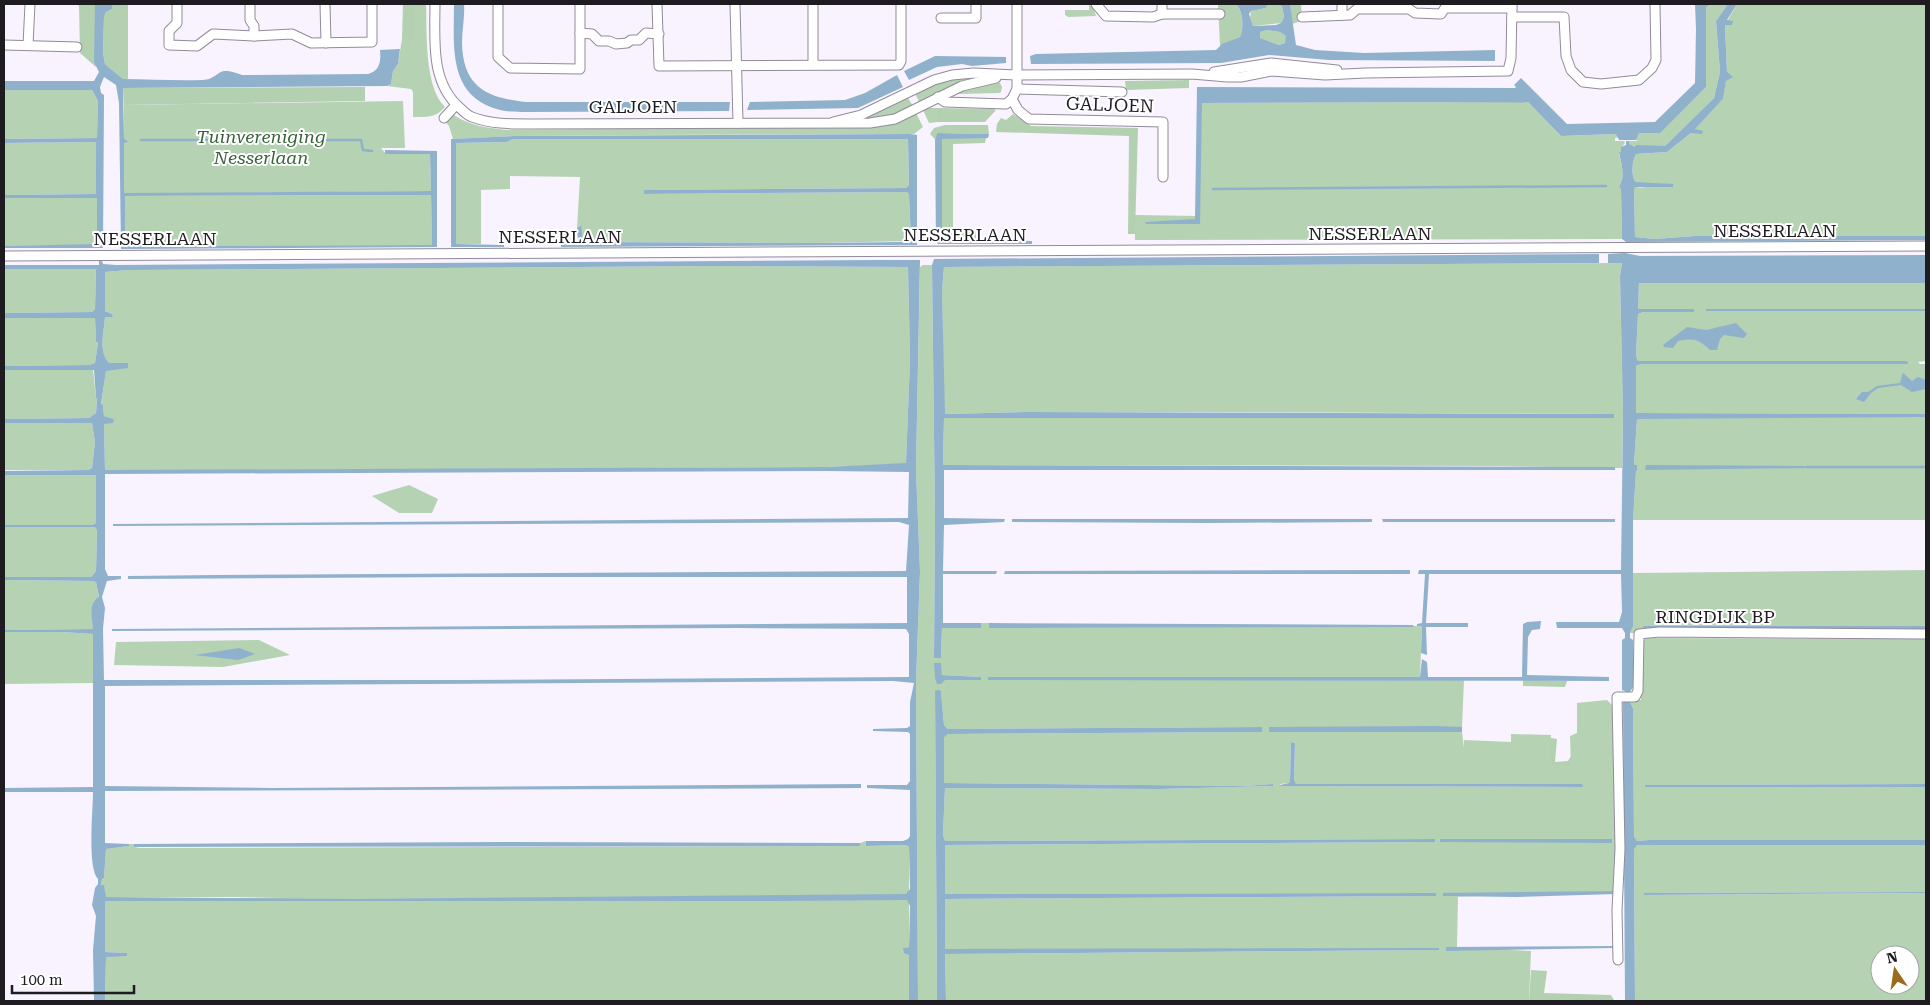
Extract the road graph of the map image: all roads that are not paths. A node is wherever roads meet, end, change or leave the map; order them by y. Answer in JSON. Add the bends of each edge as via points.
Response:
{"nodes":[{"id":1,"x":30,"y":4,"type":"edge"},
{"id":2,"x":177,"y":4,"type":"edge"},
{"id":3,"x":250,"y":4,"type":"edge"},
{"id":4,"x":325,"y":4,"type":"edge"},
{"id":5,"x":372,"y":4,"type":"edge"},
{"id":6,"x":435,"y":4,"type":"edge"},
{"id":7,"x":498,"y":4,"type":"edge"},
{"id":8,"x":580,"y":4,"type":"edge"},
{"id":9,"x":657,"y":4,"type":"edge"},
{"id":10,"x":735,"y":4,"type":"edge"},
{"id":11,"x":812,"y":4,"type":"edge"},
{"id":12,"x":901,"y":4,"type":"edge"},
{"id":13,"x":907,"y":4,"type":"edge"},
{"id":14,"x":976,"y":4,"type":"edge"},
{"id":15,"x":1017,"y":4,"type":"edge"},
{"id":16,"x":1096,"y":4,"type":"edge"},
{"id":17,"x":1162,"y":4,"type":"edge"},
{"id":18,"x":1342,"y":4,"type":"edge"},
{"id":19,"x":1425,"y":4,"type":"edge"},
{"id":20,"x":1654,"y":4,"type":"edge"},
{"id":21,"x":1512,"y":10,"type":"edge"},
{"id":22,"x":1162,"y":14,"type":"junction"},
{"id":23,"x":1220,"y":14,"type":"dead end"},
{"id":24,"x":1425,"y":14,"type":"junction"},
{"id":25,"x":1342,"y":15,"type":"junction"},
{"id":26,"x":1302,"y":17,"type":"dead end"},
{"id":27,"x":941,"y":18,"type":"dead end"},
{"id":28,"x":580,"y":33,"type":"junction"},
{"id":29,"x":659,"y":34,"type":"junction"},
{"id":30,"x":254,"y":36,"type":"junction"},
{"id":31,"x":326,"y":43,"type":"junction"},
{"id":32,"x":4,"y":45,"type":"edge"},
{"id":33,"x":28,"y":45,"type":"junction"},
{"id":34,"x":77,"y":47,"type":"dead end"},
{"id":35,"x":813,"y":64,"type":"junction"},
{"id":36,"x":737,"y":65,"type":"junction"},
{"id":37,"x":1016,"y":75,"type":"junction"},
{"id":38,"x":1017,"y":89,"type":"junction"},
{"id":39,"x":1122,"y":92,"type":"dead end"},
{"id":40,"x":938,"y":97,"type":"junction"},
{"id":41,"x":1012,"y":99,"type":"junction"},
{"id":42,"x":456,"y":105,"type":"junction"},
{"id":43,"x":444,"y":118,"type":"dead end"},
{"id":44,"x":833,"y":122,"type":"junction"},
{"id":45,"x":738,"y":123,"type":"junction"},
{"id":46,"x":1163,"y":178,"type":"dead end"},
{"id":47,"x":1926,"y":246,"type":"edge"},
{"id":48,"x":4,"y":256,"type":"edge"},
{"id":49,"x":1926,"y":634,"type":"edge"},
{"id":50,"x":1618,"y":960,"type":"dead end"}],
"edges":[{"from":1,"to":33,"type":"street"},
{"from":2,"to":30,"type":"street","via":[[177,23],[169,31],[169,46],[197,46],[213,34]]},
{"from":3,"to":30,"type":"street"},
{"from":4,"to":31,"type":"street"},
{"from":5,"to":31,"type":"street","via":[[372,42]]},
{"from":6,"to":42,"type":"street","via":[[436,63],[441,82]]},
{"from":7,"to":28,"type":"street","via":[[498,57],[510,68],[580,68]]},
{"from":8,"to":28,"type":"street"},
{"from":9,"to":29,"type":"street"},
{"from":10,"to":36,"type":"street"},
{"from":11,"to":35,"type":"street"},
{"from":12,"to":13,"type":"street"},
{"from":12,"to":35,"type":"street","via":[[899,65]]},
{"from":14,"to":27,"type":"street","via":[[976,18]]},
{"from":15,"to":37,"type":"street"},
{"from":16,"to":22,"type":"street","via":[[1106,16],[1153,17]]},
{"from":17,"to":22,"type":"street"},
{"from":18,"to":25,"type":"street"},
{"from":19,"to":24,"type":"street"},
{"from":20,"to":21,"type":"street","via":[[1656,60],[1652,68],[1639,80],[1601,84],[1583,82],[1571,70],[1566,56],[1564,17]]},
{"from":21,"to":24,"type":"street","via":[[1445,8],[1441,14]]},
{"from":21,"to":37,"type":"street","name":"GALJOEN","via":[[1508,72],[1365,73],[1271,64],[1192,74]]},
{"from":22,"to":23,"type":"street"},
{"from":24,"to":25,"type":"street","via":[[1415,14],[1410,9],[1357,9],[1350,15]]},
{"from":25,"to":26,"type":"street"},
{"from":28,"to":29,"type":"street","via":[[592,34],[599,41],[616,44],[639,40],[646,33]]},
{"from":29,"to":36,"type":"street","via":[[659,66]]},
{"from":30,"to":31,"type":"street","via":[[292,34],[311,43]]},
{"from":32,"to":33,"type":"street"},
{"from":33,"to":34,"type":"street"},
{"from":35,"to":36,"type":"street"},
{"from":36,"to":45,"type":"street"},
{"from":37,"to":38,"type":"street"},
{"from":37,"to":40,"type":"street","name":"GALJOEN","via":[[962,86]]},
{"from":37,"to":44,"type":"street","name":"GALJOEN","via":[[952,75],[934,80],[861,115]]},
{"from":38,"to":39,"type":"street","name":"GALJOEN"},
{"from":38,"to":41,"type":"street"},
{"from":40,"to":41,"type":"street","via":[[945,102],[1006,104]]},
{"from":40,"to":44,"type":"street","name":"GALJOEN","via":[[895,119],[870,123]]},
{"from":41,"to":46,"type":"street","name":"GALJOEN","via":[[1018,110],[1029,119],[1163,122]]},
{"from":42,"to":43,"type":"street"},
{"from":42,"to":45,"type":"street","name":"GALJOEN","via":[[470,116],[507,124]]},
{"from":44,"to":45,"type":"street","name":"GALJOEN"},
{"from":47,"to":48,"type":"street","name":"NESSERLAAN"},
{"from":49,"to":50,"type":"street","name":"RINGDIJK BP","via":[[1639,634],[1638,691],[1635,697],[1617,697]]}]}
